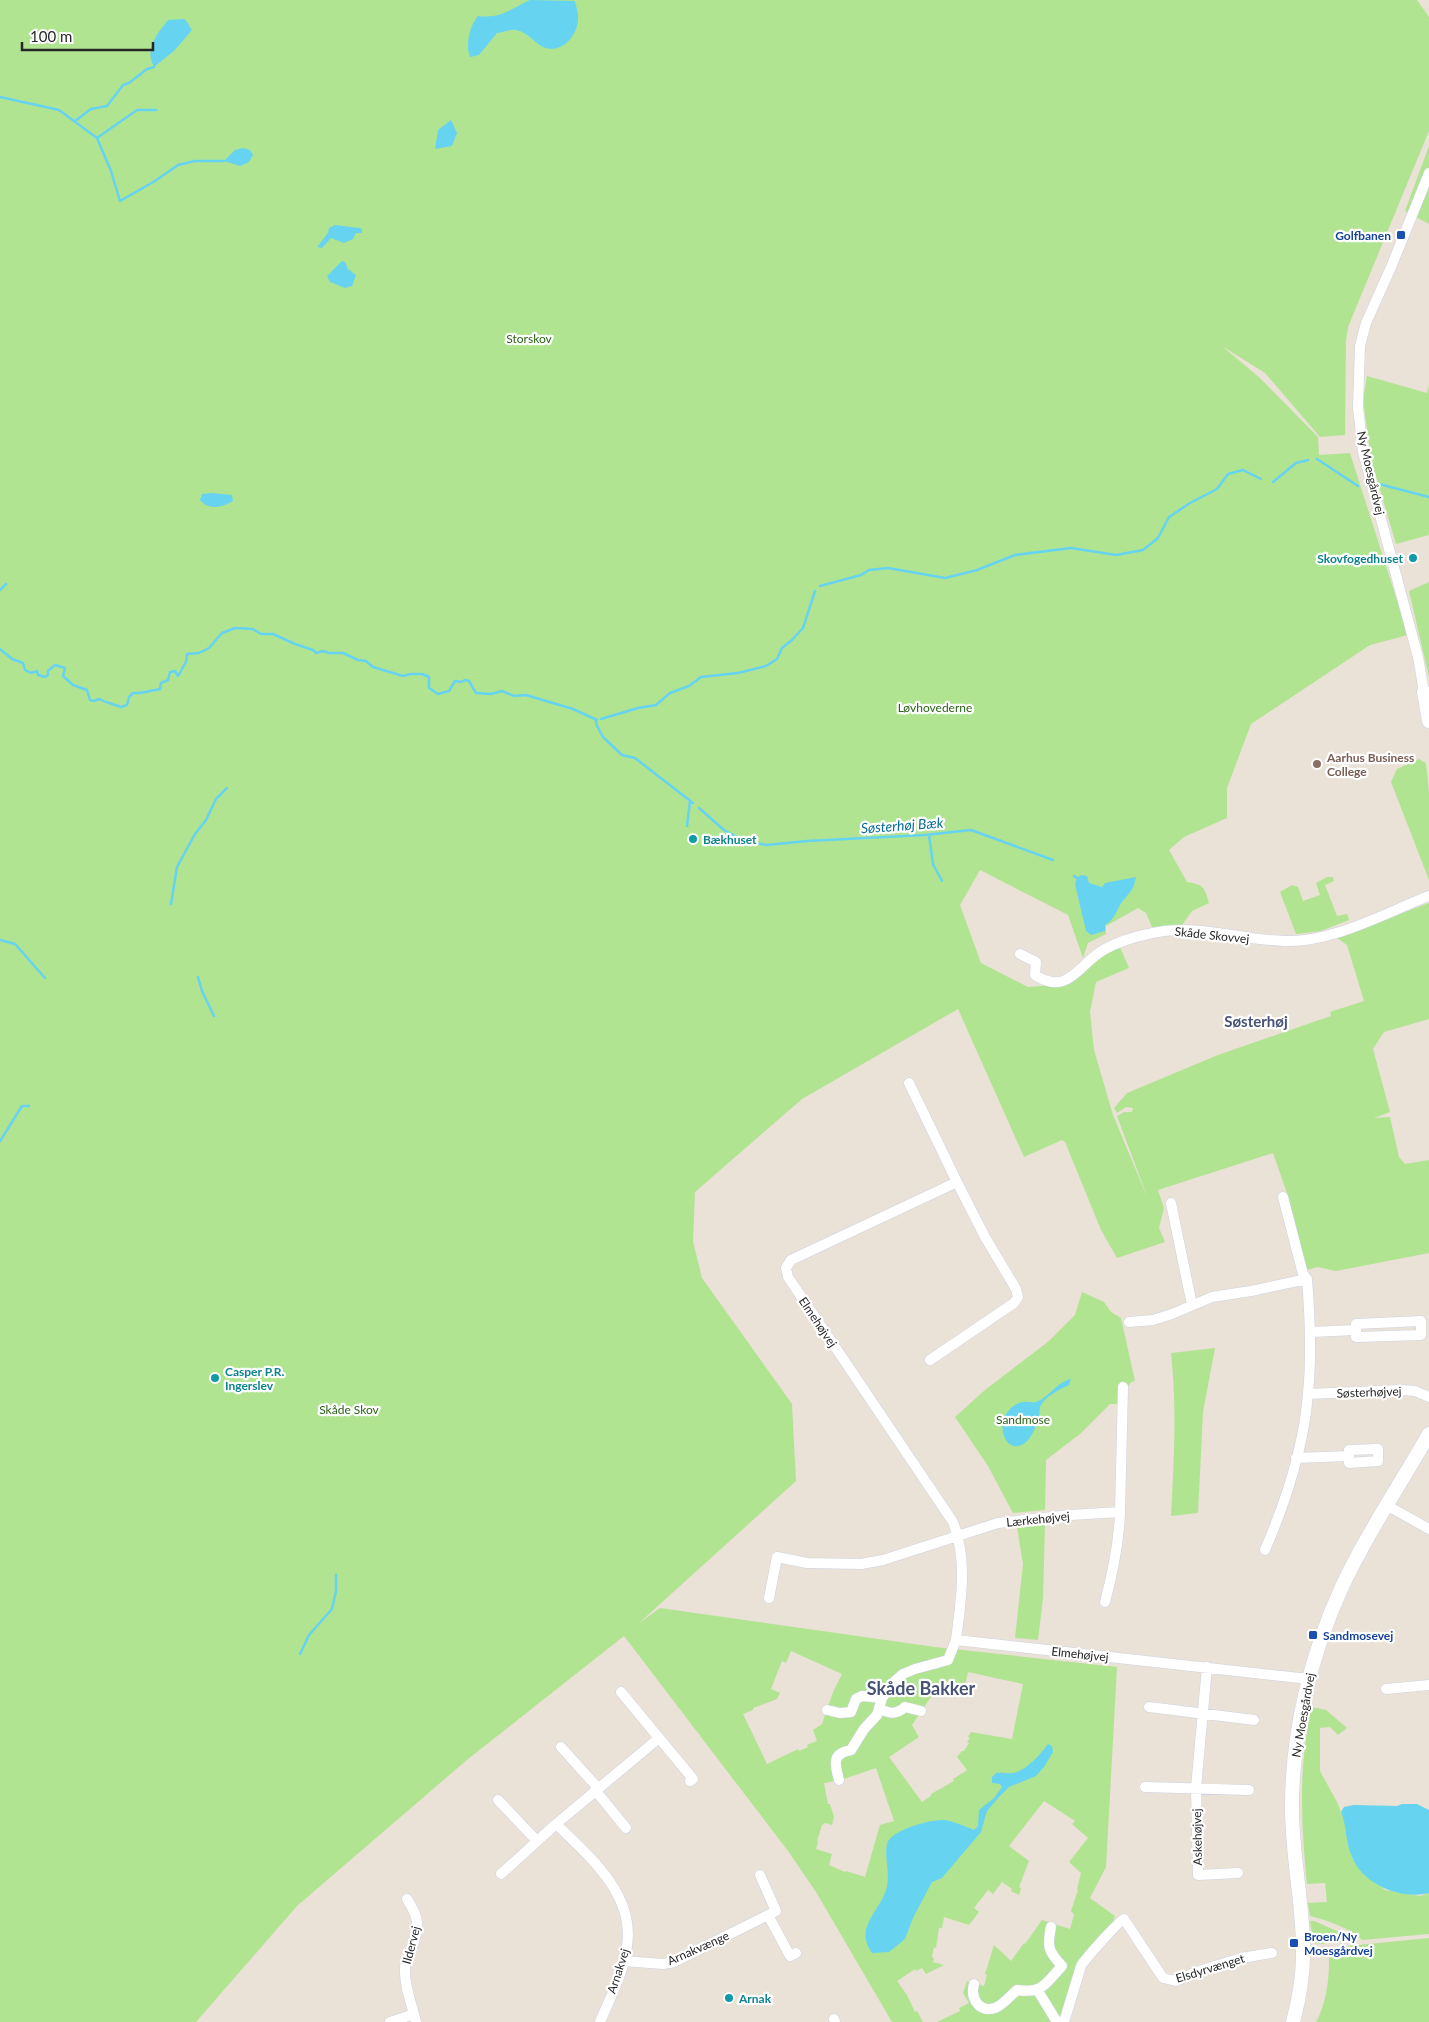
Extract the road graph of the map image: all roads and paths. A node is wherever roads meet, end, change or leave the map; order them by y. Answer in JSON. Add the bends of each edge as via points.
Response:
{"nodes":[{"id":1,"x":1429,"y":173,"type":"edge"},
{"id":2,"x":1424,"y":692,"type":"joint"},
{"id":3,"x":1429,"y":720,"type":"edge"},
{"id":4,"x":1429,"y":896,"type":"edge"},
{"id":5,"x":1020,"y":954,"type":"dead end"},
{"id":6,"x":910,"y":1083,"type":"dead end"},
{"id":7,"x":957,"y":1182,"type":"junction"},
{"id":8,"x":1284,"y":1197,"type":"dead end"},
{"id":9,"x":1171,"y":1202,"type":"dead end"},
{"id":10,"x":1307,"y":1279,"type":"junction"},
{"id":11,"x":1192,"y":1305,"type":"junction"},
{"id":12,"x":1130,"y":1322,"type":"dead end"},
{"id":13,"x":1356,"y":1330,"type":"junction"},
{"id":14,"x":1311,"y":1332,"type":"junction"},
{"id":15,"x":930,"y":1360,"type":"dead end"},
{"id":16,"x":1123,"y":1387,"type":"dead end"},
{"id":17,"x":1308,"y":1394,"type":"junction"},
{"id":18,"x":1429,"y":1397,"type":"edge"},
{"id":19,"x":1429,"y":1434,"type":"edge"},
{"id":20,"x":1349,"y":1456,"type":"dead end"},
{"id":21,"x":1296,"y":1458,"type":"junction"},
{"id":22,"x":1388,"y":1506,"type":"junction"},
{"id":23,"x":1120,"y":1512,"type":"junction"},
{"id":24,"x":1429,"y":1529,"type":"edge"},
{"id":25,"x":958,"y":1537,"type":"junction"},
{"id":26,"x":1265,"y":1550,"type":"dead end"},
{"id":27,"x":769,"y":1598,"type":"dead end"},
{"id":28,"x":1105,"y":1602,"type":"dead end"},
{"id":29,"x":956,"y":1640,"type":"junction"},
{"id":30,"x":1207,"y":1667,"type":"junction"},
{"id":31,"x":1309,"y":1679,"type":"junction"},
{"id":32,"x":1429,"y":1685,"type":"edge"},
{"id":33,"x":1386,"y":1689,"type":"dead end"},
{"id":34,"x":621,"y":1692,"type":"dead end"},
{"id":35,"x":881,"y":1703,"type":"junction"},
{"id":36,"x":1149,"y":1708,"type":"dead end"},
{"id":37,"x":827,"y":1710,"type":"dead end"},
{"id":38,"x":921,"y":1711,"type":"dead end"},
{"id":39,"x":1202,"y":1714,"type":"junction"},
{"id":40,"x":1254,"y":1720,"type":"dead end"},
{"id":41,"x":659,"y":1738,"type":"junction"},
{"id":42,"x":561,"y":1747,"type":"dead end"},
{"id":43,"x":839,"y":1780,"type":"dead end"},
{"id":44,"x":690,"y":1781,"type":"dead end"},
{"id":45,"x":1146,"y":1787,"type":"dead end"},
{"id":46,"x":1196,"y":1788,"type":"junction"},
{"id":47,"x":597,"y":1789,"type":"junction"},
{"id":48,"x":1249,"y":1790,"type":"dead end"},
{"id":49,"x":498,"y":1800,"type":"dead end"},
{"id":50,"x":556,"y":1824,"type":"junction"},
{"id":51,"x":626,"y":1828,"type":"dead end"},
{"id":52,"x":537,"y":1841,"type":"junction"},
{"id":53,"x":1238,"y":1873,"type":"dead end"},
{"id":54,"x":501,"y":1874,"type":"dead end"},
{"id":55,"x":760,"y":1876,"type":"dead end"},
{"id":56,"x":407,"y":1899,"type":"dead end"},
{"id":57,"x":768,"y":1915,"type":"junction"},
{"id":58,"x":1051,"y":1927,"type":"dead end"},
{"id":59,"x":796,"y":1953,"type":"dead end"},
{"id":60,"x":1272,"y":1953,"type":"dead end"},
{"id":61,"x":624,"y":1961,"type":"junction"},
{"id":62,"x":974,"y":1984,"type":"dead end"},
{"id":63,"x":1038,"y":1991,"type":"junction"},
{"id":64,"x":415,"y":2018,"type":"edge"},
{"id":65,"x":390,"y":2022,"type":"edge"},
{"id":66,"x":600,"y":2022,"type":"edge"},
{"id":67,"x":1057,"y":2022,"type":"edge"},
{"id":68,"x":1064,"y":2022,"type":"edge"},
{"id":69,"x":1293,"y":2022,"type":"edge"}],
"edges":[{"from":1,"to":2,"type":"street","name":"Ny Moesgårdvej","via":[[1366,323],[1360,346],[1358,407],[1364,452],[1418,657]]},
{"from":2,"to":3,"type":"street","name":"Ny Moesgårdvej"},
{"from":4,"to":5,"type":"street","name":"Skåde Skovvej","via":[[1326,936],[1304,940],[1253,940],[1186,930],[1149,933],[1104,949],[1074,976],[1055,982],[1035,975],[1036,962]]},
{"from":6,"to":7,"type":"street"},
{"from":7,"to":15,"type":"street","via":[[1018,1297]]},
{"from":7,"to":25,"type":"street","name":"Elmehøjvej","via":[[791,1260],[786,1268],[788,1277],[937,1497]]},
{"from":8,"to":10,"type":"street"},
{"from":9,"to":11,"type":"street"},
{"from":10,"to":11,"type":"street","via":[[1212,1297]]},
{"from":10,"to":14,"type":"street"},
{"from":11,"to":12,"type":"street","via":[[1153,1320]]},
{"from":13,"to":13,"type":"street","via":[[1356,1337],[1421,1335],[1421,1321],[1356,1324]]},
{"from":13,"to":14,"type":"street"},
{"from":14,"to":17,"type":"street"},
{"from":16,"to":23,"type":"street"},
{"from":17,"to":18,"type":"street","name":"Søsterhøjvej","via":[[1402,1390]]},
{"from":17,"to":21,"type":"street"},
{"from":19,"to":22,"type":"street","name":"Ny Moesgårdvej"},
{"from":20,"to":21,"type":"street"},
{"from":21,"to":26,"type":"street","via":[[1281,1514]]},
{"from":22,"to":24,"type":"street"},
{"from":22,"to":31,"type":"street","name":"Ny Moesgårdvej","via":[[1342,1587],[1317,1648]]},
{"from":23,"to":25,"type":"street","name":"Lærkehøjvej","via":[[998,1523]]},
{"from":23,"to":28,"type":"street","via":[[1117,1554]]},
{"from":25,"to":27,"type":"street","via":[[861,1564],[807,1563],[777,1557]]},
{"from":25,"to":29,"type":"street","name":"Elmehøjvej","via":[[963,1577]]},
{"from":29,"to":30,"type":"street","name":"Elmehøjvej"},
{"from":29,"to":35,"type":"street","via":[[948,1660],[903,1674]]},
{"from":30,"to":31,"type":"street","name":"Elmehøjvej"},
{"from":30,"to":39,"type":"street","name":"Askehøjvej"},
{"from":31,"to":69,"type":"street","name":"Ny Moesgårdvej","via":[[1300,1722],[1292,1807],[1303,1942],[1302,1979]]},
{"from":32,"to":33,"type":"street"},
{"from":34,"to":41,"type":"street"},
{"from":35,"to":37,"type":"street","via":[[862,1696],[856,1699],[851,1712]]},
{"from":35,"to":38,"type":"street","via":[[888,1713],[896,1714],[905,1708]]},
{"from":35,"to":43,"type":"street","via":[[877,1715],[851,1750],[836,1758]]},
{"from":36,"to":39,"type":"street"},
{"from":39,"to":40,"type":"street"},
{"from":39,"to":46,"type":"street","name":"Askehøjvej"},
{"from":41,"to":44,"type":"street","via":[[693,1779]]},
{"from":41,"to":47,"type":"street"},
{"from":42,"to":47,"type":"street"},
{"from":45,"to":46,"type":"street"},
{"from":46,"to":48,"type":"street"},
{"from":46,"to":53,"type":"street","name":"Askehøjvej","via":[[1198,1875]]},
{"from":47,"to":50,"type":"street"},
{"from":47,"to":51,"type":"street"},
{"from":49,"to":52,"type":"street"},
{"from":50,"to":52,"type":"street"},
{"from":50,"to":61,"type":"street","name":"Arnakvej","via":[[595,1862],[616,1893],[628,1930]]},
{"from":52,"to":54,"type":"street"},
{"from":55,"to":57,"type":"street","via":[[776,1911]]},
{"from":56,"to":64,"type":"street","name":"Ildervej","via":[[418,1923],[405,1965]]},
{"from":57,"to":59,"type":"street","via":[[790,1956]]},
{"from":57,"to":61,"type":"street","name":"Arnakvænge","via":[[674,1962]]},
{"from":58,"to":63,"type":"street","via":[[1049,1947],[1062,1966]]},
{"from":60,"to":68,"type":"street","name":"Elsdyrvænget","via":[[1241,1958],[1176,1981],[1163,1978],[1124,1919],[1119,1920],[1085,1958]]},
{"from":61,"to":66,"type":"street","name":"Arnakvej"},
{"from":62,"to":63,"type":"street","via":[[972,1995],[976,2003],[985,2008],[1001,2004],[1016,1990]]},
{"from":63,"to":67,"type":"street"},
{"from":64,"to":65,"type":"street"}]}
